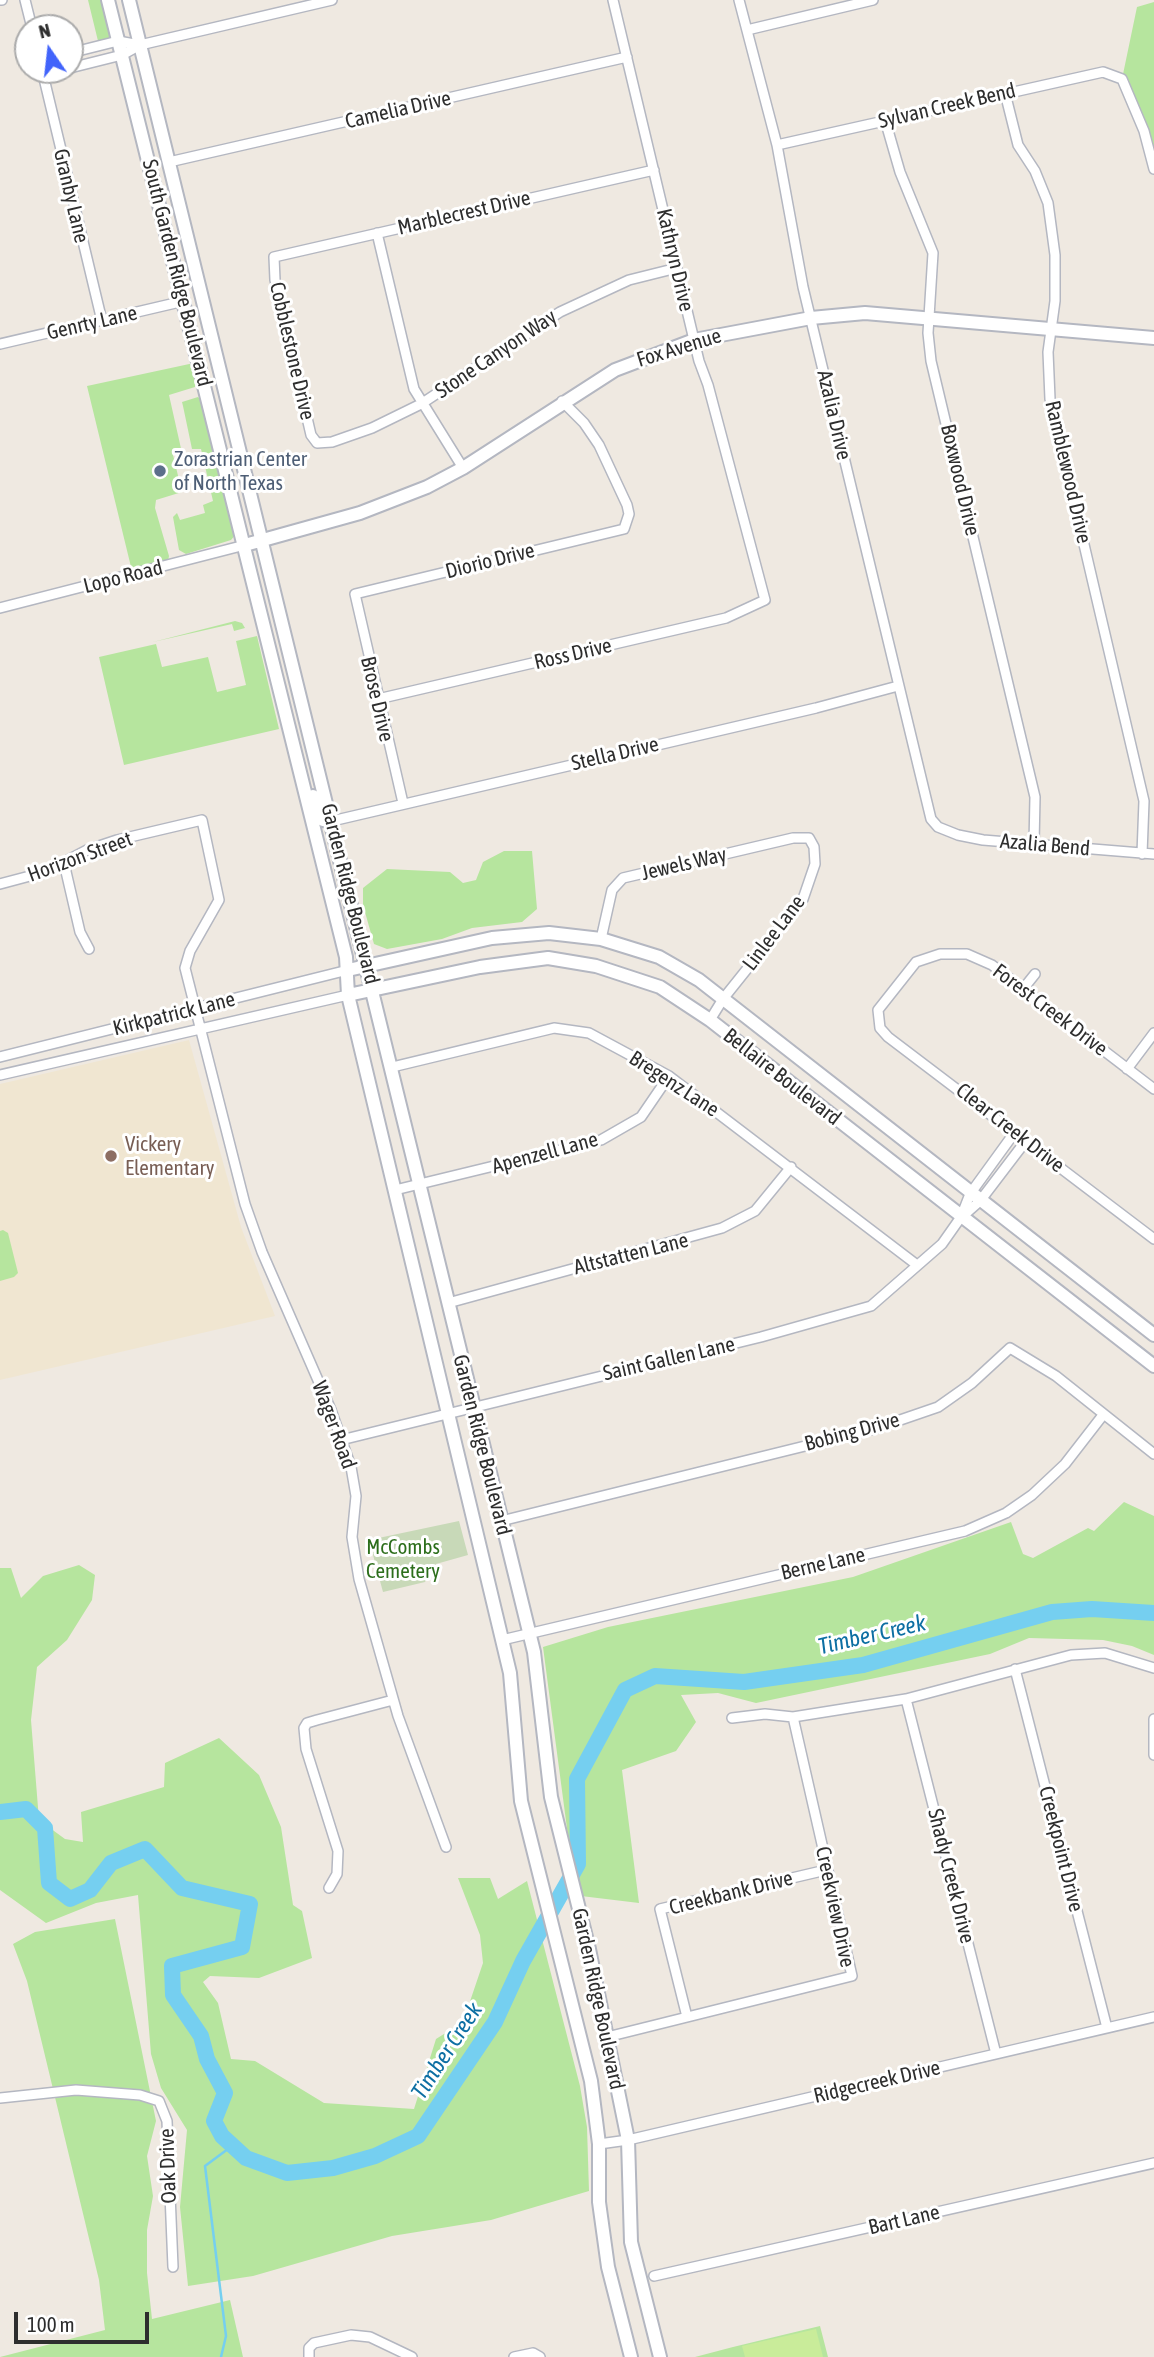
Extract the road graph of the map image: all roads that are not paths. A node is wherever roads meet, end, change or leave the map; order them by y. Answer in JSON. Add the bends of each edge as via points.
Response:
{"nodes":[{"id":1,"x":108,"y":0,"type":"edge"},
{"id":2,"x":129,"y":0,"type":"edge"},
{"id":3,"x":332,"y":0,"type":"edge"},
{"id":4,"x":613,"y":0,"type":"edge"},
{"id":5,"x":739,"y":0,"type":"edge"},
{"id":6,"x":873,"y":0,"type":"edge"},
{"id":7,"x":747,"y":30,"type":"junction"},
{"id":8,"x":118,"y":41,"type":"junction"},
{"id":9,"x":140,"y":45,"type":"junction"},
{"id":10,"x":84,"y":50,"type":"edge"},
{"id":11,"x":122,"y":55,"type":"junction"},
{"id":12,"x":627,"y":57,"type":"junction"},
{"id":13,"x":84,"y":64,"type":"edge"},
{"id":14,"x":45,"y":84,"type":"edge"},
{"id":15,"x":1005,"y":93,"type":"junction"},
{"id":16,"x":886,"y":120,"type":"junction"},
{"id":17,"x":777,"y":145,"type":"junction"},
{"id":18,"x":169,"y":162,"type":"junction"},
{"id":19,"x":1154,"y":169,"type":"edge"},
{"id":20,"x":654,"y":170,"type":"junction"},
{"id":21,"x":377,"y":233,"type":"junction"},
{"id":22,"x":274,"y":257,"type":"joint"},
{"id":23,"x":677,"y":268,"type":"junction"},
{"id":24,"x":184,"y":301,"type":"junction"},
{"id":25,"x":929,"y":317,"type":"junction"},
{"id":26,"x":811,"y":318,"type":"junction"},
{"id":27,"x":102,"y":321,"type":"junction"},
{"id":28,"x":1051,"y":328,"type":"junction"},
{"id":29,"x":1154,"y":338,"type":"edge"},
{"id":30,"x":694,"y":340,"type":"junction"},
{"id":31,"x":0,"y":344,"type":"edge"},
{"id":32,"x":562,"y":401,"type":"junction"},
{"id":33,"x":421,"y":404,"type":"junction"},
{"id":34,"x":317,"y":443,"type":"joint"},
{"id":35,"x":463,"y":468,"type":"junction"},
{"id":36,"x":264,"y":540,"type":"junction"},
{"id":37,"x":245,"y":545,"type":"junction"},
{"id":38,"x":355,"y":594,"type":"joint"},
{"id":39,"x":765,"y":600,"type":"joint"},
{"id":40,"x":0,"y":608,"type":"edge"},
{"id":41,"x":898,"y":685,"type":"junction"},
{"id":42,"x":378,"y":699,"type":"junction"},
{"id":43,"x":295,"y":754,"type":"junction"},
{"id":44,"x":403,"y":803,"type":"junction"},
{"id":45,"x":202,"y":820,"type":"joint"},
{"id":46,"x":332,"y":821,"type":"junction"},
{"id":47,"x":938,"y":827,"type":"joint"},
{"id":48,"x":809,"y":838,"type":"joint"},
{"id":49,"x":1034,"y":844,"type":"junction"},
{"id":50,"x":1142,"y":854,"type":"junction"},
{"id":51,"x":1154,"y":854,"type":"edge"},
{"id":52,"x":64,"y":863,"type":"junction"},
{"id":53,"x":0,"y":884,"type":"edge"},
{"id":54,"x":601,"y":939,"type":"junction"},
{"id":55,"x":89,"y":949,"type":"dead end"},
{"id":56,"x":367,"y":965,"type":"junction"},
{"id":57,"x":348,"y":970,"type":"junction"},
{"id":58,"x":1035,"y":974,"type":"dead end"},
{"id":59,"x":1023,"y":989,"type":"junction"},
{"id":60,"x":373,"y":990,"type":"junction"},
{"id":61,"x":348,"y":995,"type":"junction"},
{"id":62,"x":723,"y":999,"type":"junction"},
{"id":63,"x":196,"y":1009,"type":"junction"},
{"id":64,"x":878,"y":1010,"type":"joint"},
{"id":65,"x":710,"y":1020,"type":"junction"},
{"id":66,"x":201,"y":1030,"type":"junction"},
{"id":67,"x":1154,"y":1033,"type":"edge"},
{"id":68,"x":0,"y":1056,"type":"edge"},
{"id":69,"x":391,"y":1067,"type":"junction"},
{"id":70,"x":1127,"y":1069,"type":"junction"},
{"id":71,"x":0,"y":1074,"type":"edge"},
{"id":72,"x":669,"y":1076,"type":"junction"},
{"id":73,"x":1154,"y":1089,"type":"edge"},
{"id":74,"x":1015,"y":1132,"type":"junction"},
{"id":75,"x":1026,"y":1142,"type":"junction"},
{"id":76,"x":791,"y":1167,"type":"junction"},
{"id":77,"x":419,"y":1184,"type":"junction"},
{"id":78,"x":395,"y":1189,"type":"junction"},
{"id":79,"x":975,"y":1198,"type":"junction"},
{"id":80,"x":961,"y":1217,"type":"junction"},
{"id":81,"x":1154,"y":1239,"type":"edge"},
{"id":82,"x":917,"y":1265,"type":"junction"},
{"id":83,"x":448,"y":1303,"type":"junction"},
{"id":84,"x":1154,"y":1335,"type":"edge"},
{"id":85,"x":1154,"y":1366,"type":"edge"},
{"id":86,"x":472,"y":1406,"type":"junction"},
{"id":87,"x":449,"y":1412,"type":"junction"},
{"id":88,"x":1103,"y":1415,"type":"junction"},
{"id":89,"x":341,"y":1440,"type":"junction"},
{"id":90,"x":1154,"y":1454,"type":"edge"},
{"id":91,"x":501,"y":1521,"type":"junction"},
{"id":92,"x":530,"y":1633,"type":"junction"},
{"id":93,"x":502,"y":1640,"type":"junction"},
{"id":94,"x":1154,"y":1668,"type":"edge"},
{"id":95,"x":1015,"y":1670,"type":"junction"},
{"id":96,"x":906,"y":1699,"type":"junction"},
{"id":97,"x":393,"y":1700,"type":"junction"},
{"id":98,"x":793,"y":1717,"type":"junction"},
{"id":99,"x":732,"y":1718,"type":"dead end"},
{"id":100,"x":1154,"y":1719,"type":"edge"},
{"id":101,"x":1154,"y":1755,"type":"edge"},
{"id":102,"x":446,"y":1847,"type":"dead end"},
{"id":103,"x":826,"y":1870,"type":"junction"},
{"id":104,"x":329,"y":1888,"type":"dead end"},
{"id":105,"x":687,"y":2017,"type":"junction"},
{"id":106,"x":1154,"y":2017,"type":"edge"},
{"id":107,"x":1107,"y":2028,"type":"junction"},
{"id":108,"x":607,"y":2037,"type":"junction"},
{"id":109,"x":996,"y":2054,"type":"junction"},
{"id":110,"x":0,"y":2098,"type":"edge"},
{"id":111,"x":628,"y":2140,"type":"junction"},
{"id":112,"x":599,"y":2144,"type":"junction"},
{"id":113,"x":1154,"y":2163,"type":"edge"},
{"id":114,"x":173,"y":2267,"type":"dead end"},
{"id":115,"x":654,"y":2276,"type":"dead end"},
{"id":116,"x":309,"y":2352,"type":"edge"},
{"id":117,"x":540,"y":2356,"type":"edge"},
{"id":118,"x":412,"y":2357,"type":"edge"},
{"id":119,"x":514,"y":2357,"type":"edge"},
{"id":120,"x":631,"y":2357,"type":"edge"},
{"id":121,"x":660,"y":2357,"type":"edge"}],
"edges":[{"from":1,"to":8,"type":"main road","name":"South Garden Ridge Boulevard"},
{"from":2,"to":9,"type":"main road","name":"South Garden Ridge Boulevard"},
{"from":3,"to":9,"type":"street"},
{"from":4,"to":12,"type":"street","name":"Kathryn Drive"},
{"from":5,"to":7,"type":"street","name":"Azalia Drive"},
{"from":6,"to":7,"type":"street"},
{"from":7,"to":17,"type":"street","name":"Azalia Drive"},
{"from":8,"to":9,"type":"street"},
{"from":8,"to":10,"type":"street"},
{"from":8,"to":11,"type":"main road","name":"South Garden Ridge Boulevard"},
{"from":9,"to":11,"type":"street"},
{"from":9,"to":18,"type":"main road","name":"South Garden Ridge Boulevard"},
{"from":11,"to":13,"type":"street"},
{"from":11,"to":24,"type":"main road","name":"South Garden Ridge Boulevard"},
{"from":12,"to":18,"type":"street","name":"Camelia Drive"},
{"from":12,"to":20,"type":"street","name":"Kathryn Drive"},
{"from":14,"to":27,"type":"street","name":"Granby Lane"},
{"from":15,"to":16,"type":"street","name":"Sylvan Creek Bend"},
{"from":15,"to":19,"type":"street","name":"Sylvan Creek Bend","via":[[1091,73],[1122,79]]},
{"from":15,"to":28,"type":"street","name":"Ramblewood Drive","via":[[1018,145],[1048,204],[1055,255]]},
{"from":16,"to":17,"type":"street","name":"Sylvan Creek Bend"},
{"from":16,"to":25,"type":"street","name":"Boxwood Drive","via":[[900,172],[933,254]]},
{"from":17,"to":26,"type":"street","name":"Azalia Drive"},
{"from":18,"to":36,"type":"main road","name":"South Garden Ridge Boulevard"},
{"from":20,"to":21,"type":"street","name":"Marblecrest Drive"},
{"from":20,"to":23,"type":"street","name":"Kathryn Drive"},
{"from":21,"to":22,"type":"street","name":"Marblecrest Drive"},
{"from":21,"to":33,"type":"street","via":[[408,371]]},
{"from":22,"to":34,"type":"street","name":"Cobblestone Drive","via":[[307,424]]},
{"from":23,"to":30,"type":"street","name":"Kathryn Drive"},
{"from":23,"to":33,"type":"street","name":"Stone Canyon Way","via":[[629,279],[559,312]]},
{"from":24,"to":27,"type":"street","name":"Genrty Lane"},
{"from":24,"to":37,"type":"main road","name":"South Garden Ridge Boulevard"},
{"from":25,"to":26,"type":"main road","name":"Fox Avenue","via":[[865,313]]},
{"from":25,"to":28,"type":"main road","name":"Fox Avenue"},
{"from":25,"to":49,"type":"street","name":"Boxwood Drive","via":[[931,361],[1035,797]]},
{"from":26,"to":30,"type":"main road","name":"Fox Avenue"},
{"from":26,"to":41,"type":"street","name":"Azalia Drive"},
{"from":27,"to":31,"type":"street","name":"Genrty Lane"},
{"from":28,"to":29,"type":"main road","name":"Fox Avenue"},
{"from":28,"to":50,"type":"street","name":"Ramblewood Drive","via":[[1047,375],[1051,399],[1144,801]]},
{"from":30,"to":32,"type":"main road","name":"Fox Avenue","via":[[639,358]]},
{"from":30,"to":39,"type":"street","name":"Kathryn Drive"},
{"from":32,"to":35,"type":"main road","name":"Fox Avenue"},
{"from":32,"to":38,"type":"street","name":"Diorio Drive","via":[[599,445],[627,505],[624,529]]},
{"from":33,"to":34,"type":"street","name":"Stone Canyon Way","via":[[354,436]]},
{"from":33,"to":35,"type":"street"},
{"from":35,"to":36,"type":"main road","name":"Fox Avenue","via":[[396,500]]},
{"from":36,"to":37,"type":"main road","name":"Fox Avenue"},
{"from":36,"to":46,"type":"main road","name":"Garden Ridge Boulevard"},
{"from":37,"to":40,"type":"street","name":"Lopo Road"},
{"from":37,"to":43,"type":"main road","name":"Garden Ridge Boulevard"},
{"from":38,"to":42,"type":"street","name":"Brose Drive"},
{"from":39,"to":42,"type":"street","name":"Ross Drive","via":[[726,618]]},
{"from":41,"to":44,"type":"street","name":"Stella Drive"},
{"from":41,"to":47,"type":"street","name":"Azalia Drive","via":[[926,803]]},
{"from":42,"to":44,"type":"street","name":"Brose Drive"},
{"from":43,"to":46,"type":"main road","via":[[316,808],[323,820]]},
{"from":43,"to":57,"type":"main road","name":"Garden Ridge Boulevard"},
{"from":44,"to":46,"type":"street","name":"Stella Drive"},
{"from":45,"to":52,"type":"street","name":"Horizon Street","via":[[117,840]]},
{"from":45,"to":63,"type":"street","name":"Wager Road","via":[[219,900],[185,968]]},
{"from":46,"to":56,"type":"main road","name":"Garden Ridge Boulevard"},
{"from":47,"to":49,"type":"street","name":"Azalia Bend","via":[[983,840]]},
{"from":48,"to":54,"type":"street","name":"Jewels Way","via":[[623,878],[612,890]]},
{"from":48,"to":62,"type":"street","name":"Linlee Lane","via":[[815,864],[803,899]]},
{"from":49,"to":50,"type":"street","name":"Azalia Bend"},
{"from":50,"to":51,"type":"street","name":"Azalia Bend"},
{"from":52,"to":53,"type":"street","name":"Horizon Street"},
{"from":52,"to":55,"type":"street","via":[[80,932]]},
{"from":54,"to":56,"type":"main road","name":"Bellaire Boulevard","via":[[520,934]]},
{"from":54,"to":62,"type":"main road","name":"Bellaire Boulevard","via":[[659,957]]},
{"from":56,"to":57,"type":"main road","name":"Bellaire Boulevard"},
{"from":56,"to":60,"type":"main road","name":"Garden Ridge Boulevard"},
{"from":57,"to":61,"type":"main road","name":"Garden Ridge Boulevard"},
{"from":57,"to":63,"type":"street","name":"Kirkpatrick Lane"},
{"from":58,"to":59,"type":"street"},
{"from":59,"to":64,"type":"street","name":"Forest Creek Drive","via":[[992,965],[967,954],[940,954],[916,962]]},
{"from":59,"to":70,"type":"street","name":"Forest Creek Drive"},
{"from":60,"to":61,"type":"main road","name":"Bellaire Boulevard"},
{"from":60,"to":65,"type":"main road","name":"Bellaire Boulevard","via":[[509,961],[561,959],[654,984]]},
{"from":60,"to":69,"type":"main road","name":"Garden Ridge Boulevard"},
{"from":61,"to":66,"type":"street","name":"Kirkpatrick Lane"},
{"from":61,"to":78,"type":"main road","name":"Garden Ridge Boulevard"},
{"from":62,"to":65,"type":"street","name":"Linlee Lane"},
{"from":62,"to":79,"type":"main road","name":"Bellaire Boulevard"},
{"from":63,"to":66,"type":"street","name":"Wager Road"},
{"from":63,"to":68,"type":"street","name":"Kirkpatrick Lane"},
{"from":64,"to":74,"type":"street","name":"Clear Creek Drive","via":[[880,1028],[888,1037]]},
{"from":65,"to":80,"type":"main road","name":"Bellaire Boulevard"},
{"from":66,"to":71,"type":"street","name":"Kirkpatrick Lane"},
{"from":66,"to":89,"type":"street","name":"Wager Road","via":[[245,1204]]},
{"from":67,"to":70,"type":"street"},
{"from":69,"to":72,"type":"street","name":"Bregenz Lane","via":[[554,1028],[589,1033]]},
{"from":69,"to":77,"type":"main road","name":"Garden Ridge Boulevard"},
{"from":70,"to":73,"type":"street","name":"Forest Creek Drive"},
{"from":72,"to":76,"type":"street","name":"Bregenz Lane"},
{"from":72,"to":77,"type":"street","name":"Apenzell Lane","via":[[641,1117],[601,1140]]},
{"from":74,"to":75,"type":"street","name":"Clear Creek Drive"},
{"from":74,"to":79,"type":"street"},
{"from":75,"to":79,"type":"street"},
{"from":75,"to":81,"type":"street","name":"Clear Creek Drive"},
{"from":76,"to":82,"type":"street","name":"Bregenz Lane"},
{"from":76,"to":83,"type":"street","name":"Altstatten Lane","via":[[755,1211],[722,1228]]},
{"from":77,"to":78,"type":"street","name":"Apenzell Lane"},
{"from":77,"to":83,"type":"main road","name":"Garden Ridge Boulevard"},
{"from":78,"to":87,"type":"main road","name":"Garden Ridge Boulevard"},
{"from":79,"to":80,"type":"street","name":"Saint Gallen Lane"},
{"from":79,"to":84,"type":"main road","name":"Bellaire Boulevard"},
{"from":80,"to":82,"type":"street","name":"Saint Gallen Lane","via":[[942,1244]]},
{"from":80,"to":85,"type":"main road","name":"Bellaire Boulevard"},
{"from":82,"to":86,"type":"street","name":"Saint Gallen Lane","via":[[872,1306]]},
{"from":83,"to":86,"type":"main road","name":"Garden Ridge Boulevard"},
{"from":86,"to":87,"type":"street","name":"Saint Gallen Lane"},
{"from":86,"to":91,"type":"main road","name":"Garden Ridge Boulevard"},
{"from":87,"to":89,"type":"street","name":"Saint Gallen Lane"},
{"from":87,"to":93,"type":"main road","name":"Garden Ridge Boulevard"},
{"from":88,"to":90,"type":"street","name":"Bobing Drive"},
{"from":88,"to":91,"type":"street","name":"Bobing Drive","via":[[1056,1376],[1010,1348],[938,1407],[874,1429]]},
{"from":88,"to":92,"type":"street","name":"Berne Lane","via":[[1065,1464],[1032,1495],[1006,1513],[965,1531]]},
{"from":89,"to":97,"type":"street","name":"Wager Road","via":[[356,1496],[352,1537],[359,1579]]},
{"from":91,"to":92,"type":"main road","name":"Garden Ridge Boulevard"},
{"from":92,"to":93,"type":"street","name":"Berne Lane"},
{"from":92,"to":108,"type":"main road","name":"Garden Ridge Boulevard","via":[[551,1797]]},
{"from":93,"to":112,"type":"main road","name":"Garden Ridge Boulevard","via":[[515,1712],[521,1801],[590,2081]]},
{"from":94,"to":95,"type":"street","via":[[1124,1656],[1088,1653]]},
{"from":95,"to":96,"type":"street"},
{"from":95,"to":107,"type":"street","name":"Creekpoint Drive"},
{"from":96,"to":98,"type":"street"},
{"from":96,"to":109,"type":"street","name":"Shady Creek Drive"},
{"from":97,"to":102,"type":"street","name":"Wager Road"},
{"from":97,"to":104,"type":"street","via":[[307,1723],[304,1728],[306,1749],[338,1851],[337,1874]]},
{"from":98,"to":99,"type":"street"},
{"from":98,"to":103,"type":"street","name":"Creekview Drive"},
{"from":100,"to":101,"type":"street"},
{"from":103,"to":105,"type":"street","name":"Creekview Drive","via":[[852,1976]]},
{"from":103,"to":105,"type":"street","name":"Creekbank Drive","via":[[660,1909]]},
{"from":105,"to":108,"type":"street","name":"Creekview Drive"},
{"from":106,"to":107,"type":"street","name":"Ridgecreek Drive"},
{"from":107,"to":109,"type":"street","name":"Ridgecreek Drive"},
{"from":108,"to":111,"type":"main road","name":"Garden Ridge Boulevard"},
{"from":109,"to":111,"type":"street","name":"Ridgecreek Drive"},
{"from":110,"to":114,"type":"street","name":"Oak Drive","via":[[76,2090],[159,2101],[167,2121]]},
{"from":111,"to":112,"type":"street","name":"Ridgecreek Drive"},
{"from":111,"to":121,"type":"main road","name":"Garden Ridge Boulevard","via":[[631,2242]]},
{"from":112,"to":120,"type":"main road","name":"Garden Ridge Boulevard","via":[[599,2202],[607,2260]]},
{"from":113,"to":115,"type":"street","name":"Bart Lane"},
{"from":116,"to":118,"type":"street","via":[[314,2343],[336,2336],[370,2337]]},
{"from":117,"to":119,"type":"street"}]}
